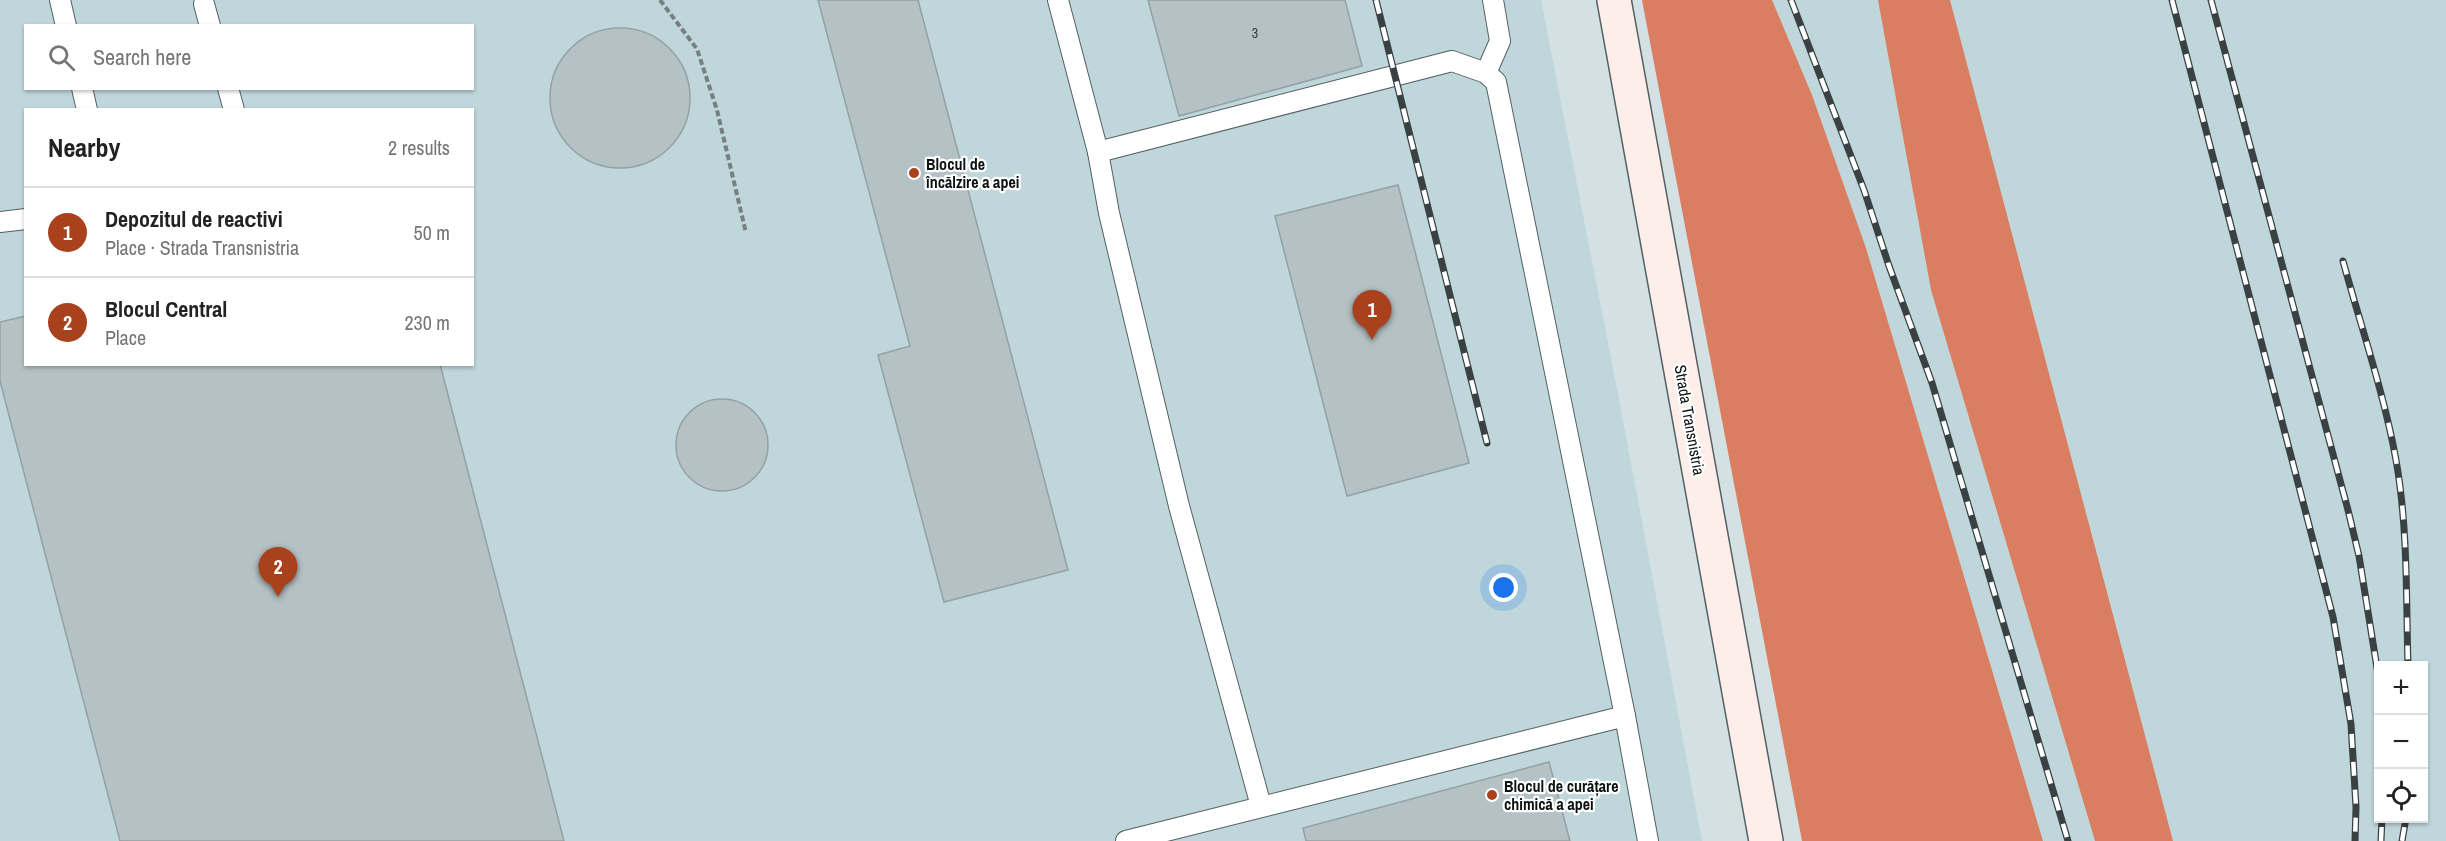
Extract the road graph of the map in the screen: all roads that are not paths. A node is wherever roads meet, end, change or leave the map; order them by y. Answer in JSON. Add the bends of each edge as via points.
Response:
{"nodes":[{"id":1,"x":60,"y":0,"type":"edge"},
{"id":2,"x":1058,"y":0,"type":"edge"},
{"id":3,"x":1493,"y":0,"type":"edge"},
{"id":4,"x":1614,"y":0,"type":"edge"},
{"id":5,"x":204,"y":4,"type":"dead end"},
{"id":6,"x":66,"y":24,"type":"edge"},
{"id":7,"x":209,"y":24,"type":"edge"},
{"id":8,"x":1486,"y":73,"type":"junction"},
{"id":9,"x":82,"y":90,"type":"edge"},
{"id":10,"x":229,"y":90,"type":"edge"},
{"id":11,"x":87,"y":108,"type":"edge"},
{"id":12,"x":233,"y":108,"type":"edge"},
{"id":13,"x":1098,"y":152,"type":"junction"},
{"id":14,"x":24,"y":219,"type":"edge"},
{"id":15,"x":0,"y":222,"type":"edge"},
{"id":16,"x":1625,"y":716,"type":"junction"},
{"id":17,"x":1261,"y":806,"type":"junction"},
{"id":18,"x":1126,"y":841,"type":"edge"},
{"id":19,"x":1648,"y":841,"type":"edge"},
{"id":20,"x":1766,"y":841,"type":"edge"}],
"edges":[{"from":1,"to":6,"type":"lane"},
{"from":2,"to":13,"type":"lane"},
{"from":3,"to":8,"type":"lane","via":[[1500,41]]},
{"from":4,"to":20,"type":"street","name":"Strada Transnistria"},
{"from":5,"to":7,"type":"lane"},
{"from":8,"to":13,"type":"lane","via":[[1452,61]]},
{"from":8,"to":16,"type":"lane","via":[[1496,82]]},
{"from":9,"to":11,"type":"lane"},
{"from":10,"to":12,"type":"lane"},
{"from":13,"to":17,"type":"lane","via":[[1179,506]]},
{"from":14,"to":15,"type":"lane"},
{"from":16,"to":17,"type":"lane"},
{"from":16,"to":19,"type":"lane"},
{"from":17,"to":18,"type":"lane"}]}
